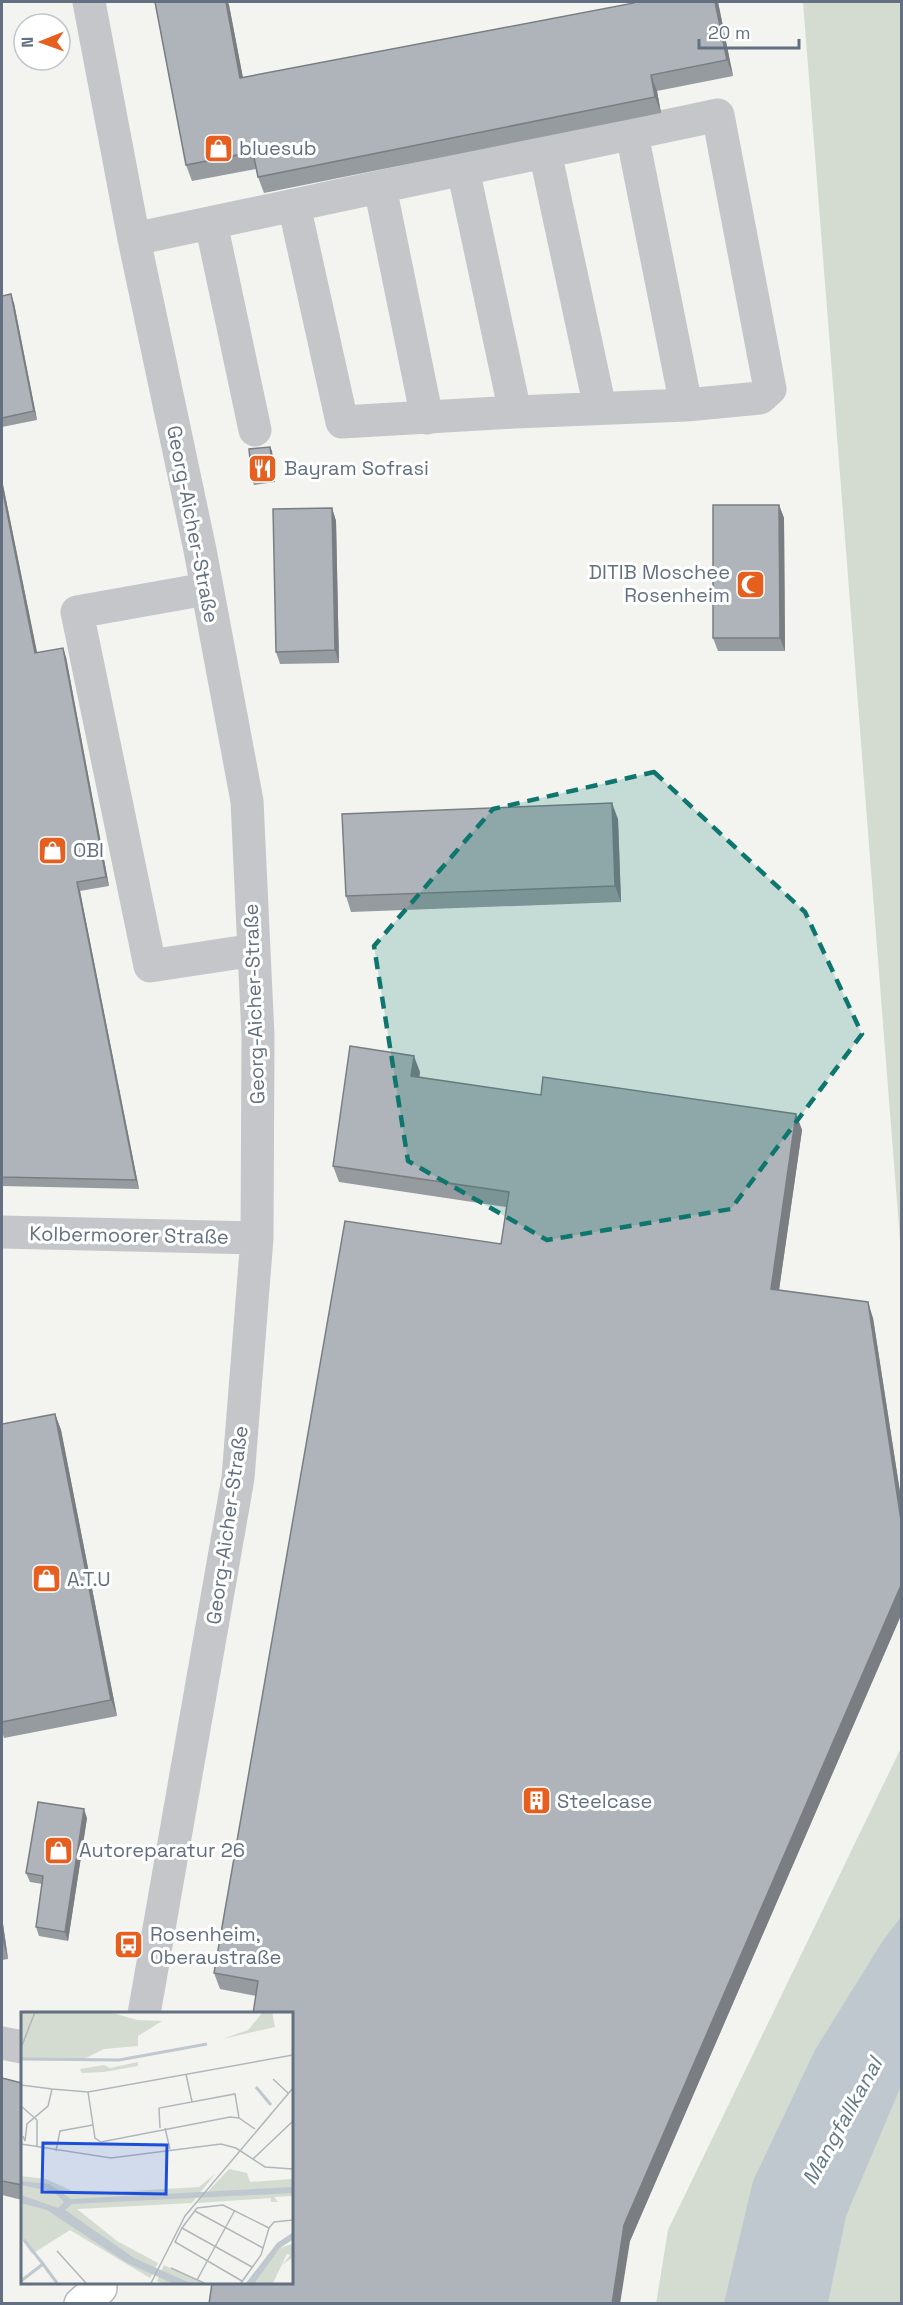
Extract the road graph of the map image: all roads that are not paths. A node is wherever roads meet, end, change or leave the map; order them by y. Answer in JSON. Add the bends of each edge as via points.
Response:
{"nodes":[{"id":1,"x":89,"y":2,"type":"edge"},
{"id":2,"x":632,"y":134,"type":"junction"},
{"id":3,"x":545,"y":152,"type":"junction"},
{"id":4,"x":463,"y":169,"type":"junction"},
{"id":5,"x":380,"y":187,"type":"junction"},
{"id":6,"x":294,"y":205,"type":"junction"},
{"id":7,"x":211,"y":223,"type":"junction"},
{"id":8,"x":134,"y":239,"type":"junction"},
{"id":9,"x":686,"y":405,"type":"junction"},
{"id":10,"x":600,"y":408,"type":"junction"},
{"id":11,"x":514,"y":412,"type":"junction"},
{"id":12,"x":427,"y":418,"type":"junction"},
{"id":13,"x":255,"y":430,"type":"dead end"},
{"id":14,"x":207,"y":589,"type":"junction"},
{"id":15,"x":254,"y":950,"type":"junction"},
{"id":16,"x":2,"y":1232,"type":"edge"},
{"id":17,"x":256,"y":1238,"type":"junction"},
{"id":18,"x":144,"y":2012,"type":"edge"},
{"id":19,"x":2,"y":2043,"type":"edge"},
{"id":20,"x":21,"y":2047,"type":"edge"}],
"edges":[{"from":1,"to":8,"type":"street","name":"Georg-Aicher-Straße"},
{"from":2,"to":3,"type":"street"},
{"from":2,"to":9,"type":"street"},
{"from":2,"to":9,"type":"street","via":[[718,115],[770,389],[760,398]]},
{"from":3,"to":4,"type":"street"},
{"from":3,"to":10,"type":"street"},
{"from":4,"to":5,"type":"street"},
{"from":4,"to":11,"type":"street"},
{"from":5,"to":6,"type":"street"},
{"from":5,"to":12,"type":"street"},
{"from":6,"to":7,"type":"street"},
{"from":6,"to":12,"type":"street","via":[[342,422]]},
{"from":7,"to":8,"type":"street"},
{"from":7,"to":13,"type":"street"},
{"from":8,"to":14,"type":"street","name":"Georg-Aicher-Straße"},
{"from":9,"to":10,"type":"street"},
{"from":10,"to":11,"type":"street"},
{"from":11,"to":12,"type":"street"},
{"from":14,"to":15,"type":"street","name":"Georg-Aicher-Straße","via":[[247,801]]},
{"from":14,"to":15,"type":"street","via":[[77,612],[150,966]]},
{"from":15,"to":17,"type":"street","name":"Georg-Aicher-Straße","via":[[258,1036]]},
{"from":16,"to":17,"type":"street","name":"Kolbermoorer Straße"},
{"from":17,"to":18,"type":"street","name":"Georg-Aicher-Straße","via":[[238,1478]]},
{"from":19,"to":20,"type":"street"}]}
